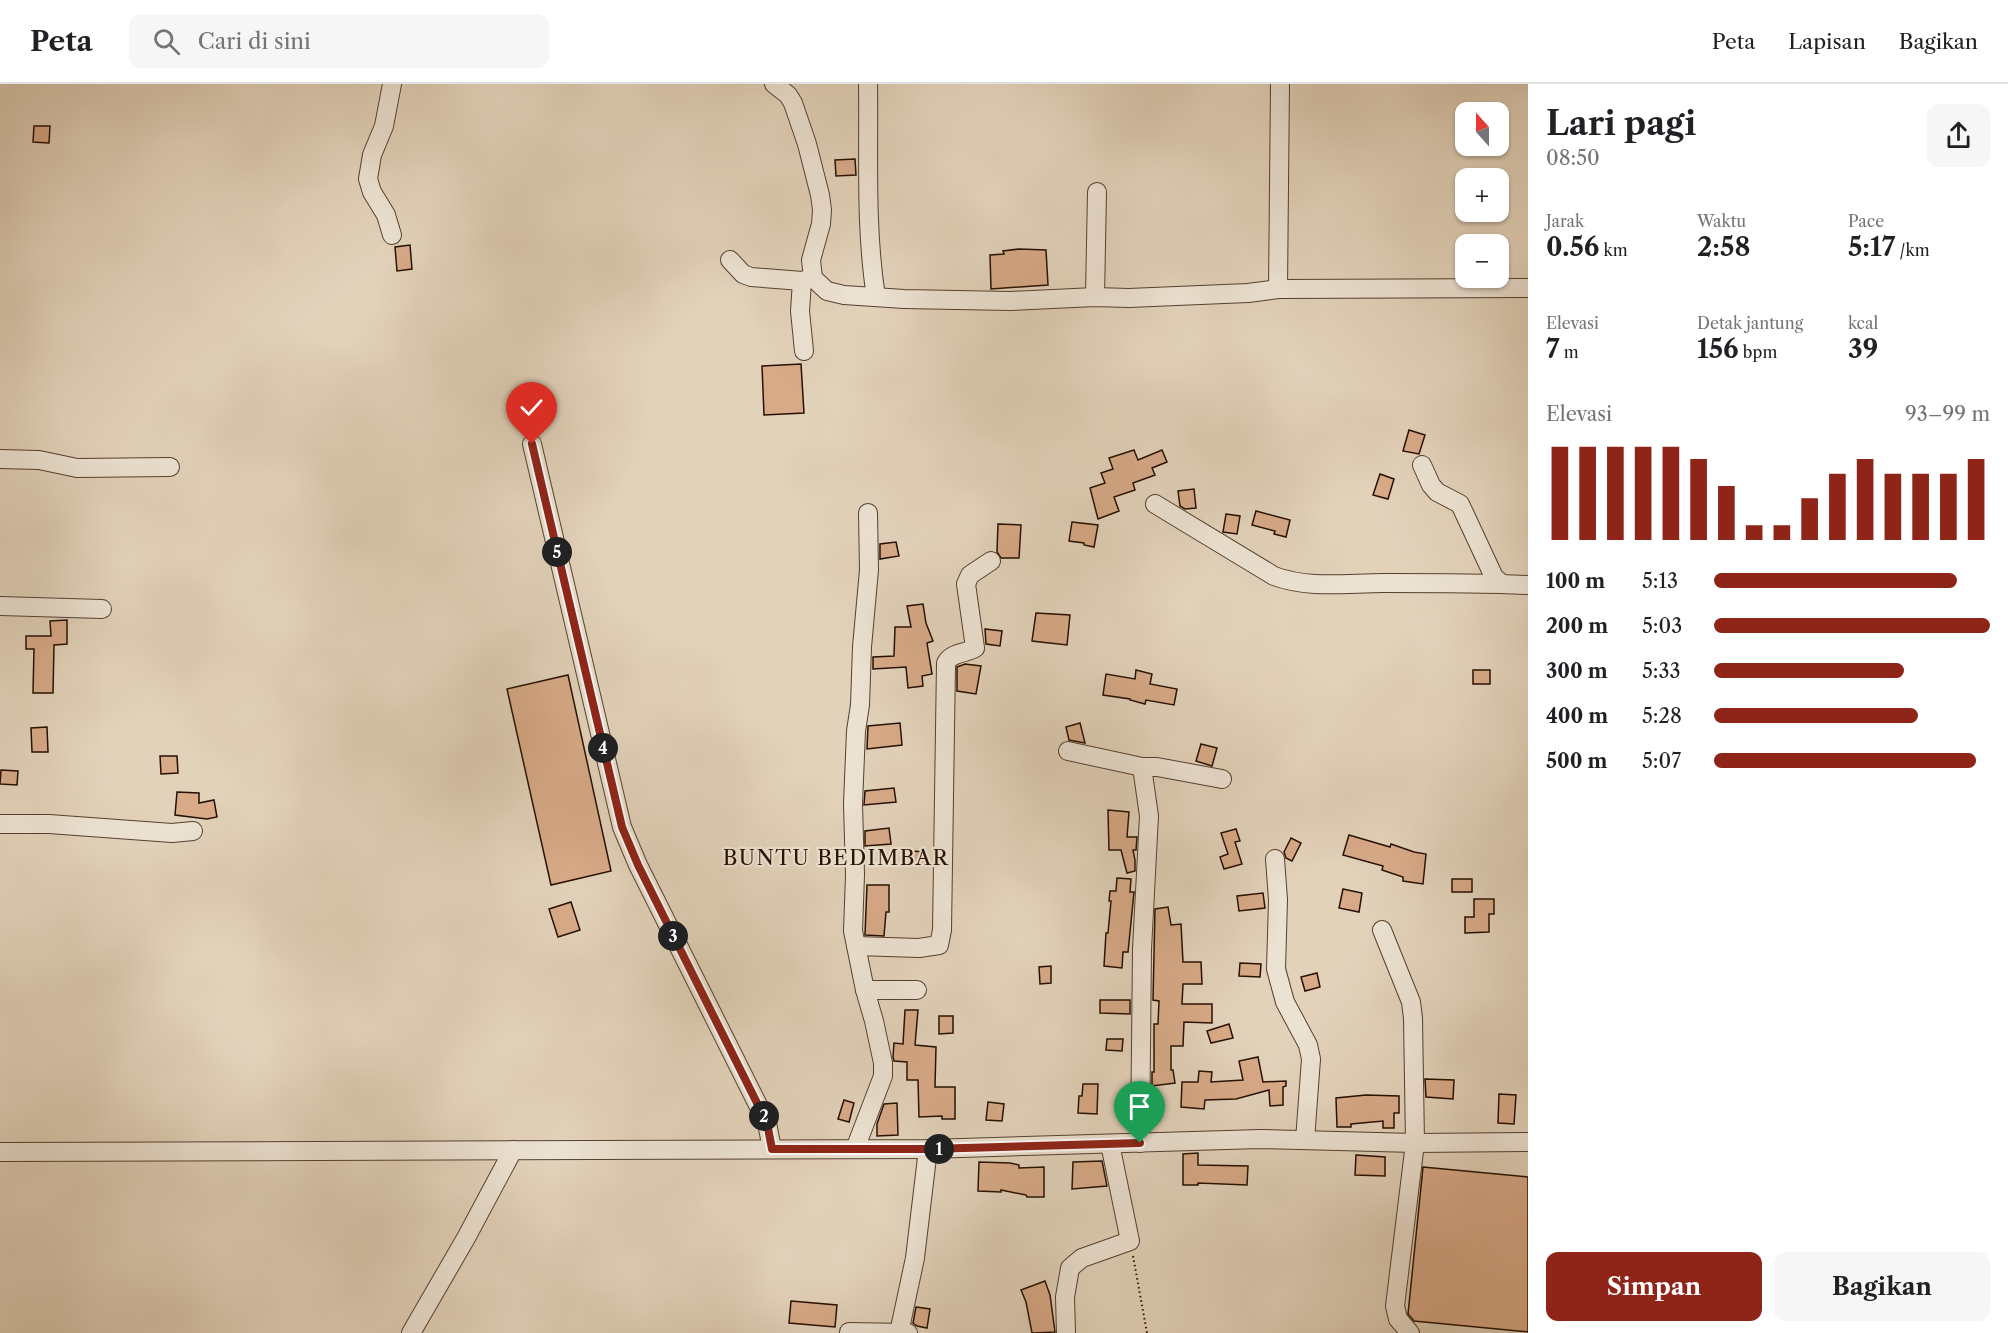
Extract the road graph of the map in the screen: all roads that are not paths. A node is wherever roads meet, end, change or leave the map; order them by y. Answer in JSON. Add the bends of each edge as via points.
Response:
{"nodes":[{"id":1,"x":392,"y":84,"type":"edge"},
{"id":2,"x":774,"y":84,"type":"edge"},
{"id":3,"x":868,"y":84,"type":"edge"},
{"id":4,"x":1280,"y":84,"type":"edge"},
{"id":5,"x":1097,"y":192,"type":"dead end"},
{"id":6,"x":392,"y":235,"type":"dead end"},
{"id":7,"x":730,"y":260,"type":"dead end"},
{"id":8,"x":808,"y":280,"type":"junction"},
{"id":9,"x":1528,"y":288,"type":"edge"},
{"id":10,"x":1278,"y":289,"type":"junction"},
{"id":11,"x":876,"y":297,"type":"junction"},
{"id":12,"x":1095,"y":297,"type":"junction"},
{"id":13,"x":804,"y":351,"type":"dead end"},
{"id":14,"x":532,"y":444,"type":"dead end"},
{"id":15,"x":0,"y":459,"type":"edge"},
{"id":16,"x":1422,"y":465,"type":"dead end"},
{"id":17,"x":170,"y":467,"type":"dead end"},
{"id":18,"x":1155,"y":504,"type":"dead end"},
{"id":19,"x":868,"y":513,"type":"dead end"},
{"id":20,"x":991,"y":561,"type":"dead end"},
{"id":21,"x":1501,"y":583,"type":"junction"},
{"id":22,"x":1528,"y":585,"type":"edge"},
{"id":23,"x":0,"y":606,"type":"edge"},
{"id":24,"x":102,"y":609,"type":"dead end"},
{"id":25,"x":1068,"y":751,"type":"dead end"},
{"id":26,"x":1143,"y":766,"type":"junction"},
{"id":27,"x":1222,"y":779,"type":"dead end"},
{"id":28,"x":0,"y":824,"type":"edge"},
{"id":29,"x":193,"y":831,"type":"dead end"},
{"id":30,"x":1275,"y":860,"type":"dead end"},
{"id":31,"x":1382,"y":930,"type":"dead end"},
{"id":32,"x":855,"y":946,"type":"junction"},
{"id":33,"x":865,"y":990,"type":"junction"},
{"id":34,"x":917,"y":990,"type":"dead end"},
{"id":35,"x":1305,"y":1140,"type":"junction"},
{"id":36,"x":1528,"y":1142,"type":"edge"},
{"id":37,"x":1140,"y":1143,"type":"junction"},
{"id":38,"x":1414,"y":1143,"type":"junction"},
{"id":39,"x":1110,"y":1144,"type":"junction"},
{"id":40,"x":772,"y":1149,"type":"junction"},
{"id":41,"x":855,"y":1149,"type":"junction"},
{"id":42,"x":928,"y":1149,"type":"junction"},
{"id":43,"x":503,"y":1150,"type":"junction"},
{"id":44,"x":0,"y":1152,"type":"edge"},
{"id":45,"x":849,"y":1332,"type":"edge"},
{"id":46,"x":411,"y":1333,"type":"edge"},
{"id":47,"x":899,"y":1333,"type":"edge"},
{"id":48,"x":908,"y":1333,"type":"edge"},
{"id":49,"x":1066,"y":1333,"type":"edge"},
{"id":50,"x":1410,"y":1333,"type":"edge"}],
"edges":[{"from":1,"to":6,"type":"street","via":[[368,180]]},
{"from":2,"to":8,"type":"street","via":[[793,103],[820,195],[821,224]]},
{"from":3,"to":11,"type":"street","via":[[869,208]]},
{"from":4,"to":10,"type":"street"},
{"from":5,"to":12,"type":"street"},
{"from":7,"to":8,"type":"street","via":[[736,269],[751,277]]},
{"from":8,"to":11,"type":"street","via":[[827,291]]},
{"from":8,"to":13,"type":"street","via":[[800,289]]},
{"from":9,"to":10,"type":"street"},
{"from":10,"to":12,"type":"street","via":[[1194,296]]},
{"from":11,"to":12,"type":"street","via":[[1010,301]]},
{"from":14,"to":40,"type":"street","via":[[622,827],[767,1123]]},
{"from":15,"to":17,"type":"street","via":[[39,460],[77,468]]},
{"from":16,"to":21,"type":"street","via":[[1437,492],[1460,504],[1494,577]]},
{"from":18,"to":21,"type":"street","via":[[1291,583]]},
{"from":19,"to":32,"type":"street","via":[[869,570],[853,804]]},
{"from":20,"to":32,"type":"street","via":[[970,575],[966,584],[975,648],[948,658],[946,663],[939,945]]},
{"from":21,"to":22,"type":"street"},
{"from":23,"to":24,"type":"street"},
{"from":25,"to":26,"type":"street"},
{"from":26,"to":27,"type":"street"},
{"from":26,"to":37,"type":"street","via":[[1149,816],[1142,959]]},
{"from":28,"to":29,"type":"street"},
{"from":30,"to":35,"type":"street","via":[[1276,969],[1285,1002],[1308,1045],[1311,1059]]},
{"from":31,"to":38,"type":"street","via":[[1411,1002]]},
{"from":32,"to":33,"type":"street"},
{"from":33,"to":34,"type":"street"},
{"from":33,"to":41,"type":"street","via":[[882,1053],[883,1076]]},
{"from":35,"to":37,"type":"street"},
{"from":35,"to":38,"type":"street"},
{"from":36,"to":38,"type":"street"},
{"from":37,"to":39,"type":"street"},
{"from":38,"to":50,"type":"street","via":[[1395,1306],[1398,1319]]},
{"from":39,"to":42,"type":"street"},
{"from":39,"to":49,"type":"street","via":[[1130,1241],[1082,1258],[1070,1268],[1065,1297]]},
{"from":40,"to":41,"type":"street"},
{"from":40,"to":43,"type":"street"},
{"from":41,"to":42,"type":"street"},
{"from":42,"to":47,"type":"street","via":[[915,1258]]},
{"from":43,"to":44,"type":"street"},
{"from":43,"to":46,"type":"street","via":[[466,1238]]},
{"from":45,"to":47,"type":"street"},
{"from":47,"to":48,"type":"street"}]}
